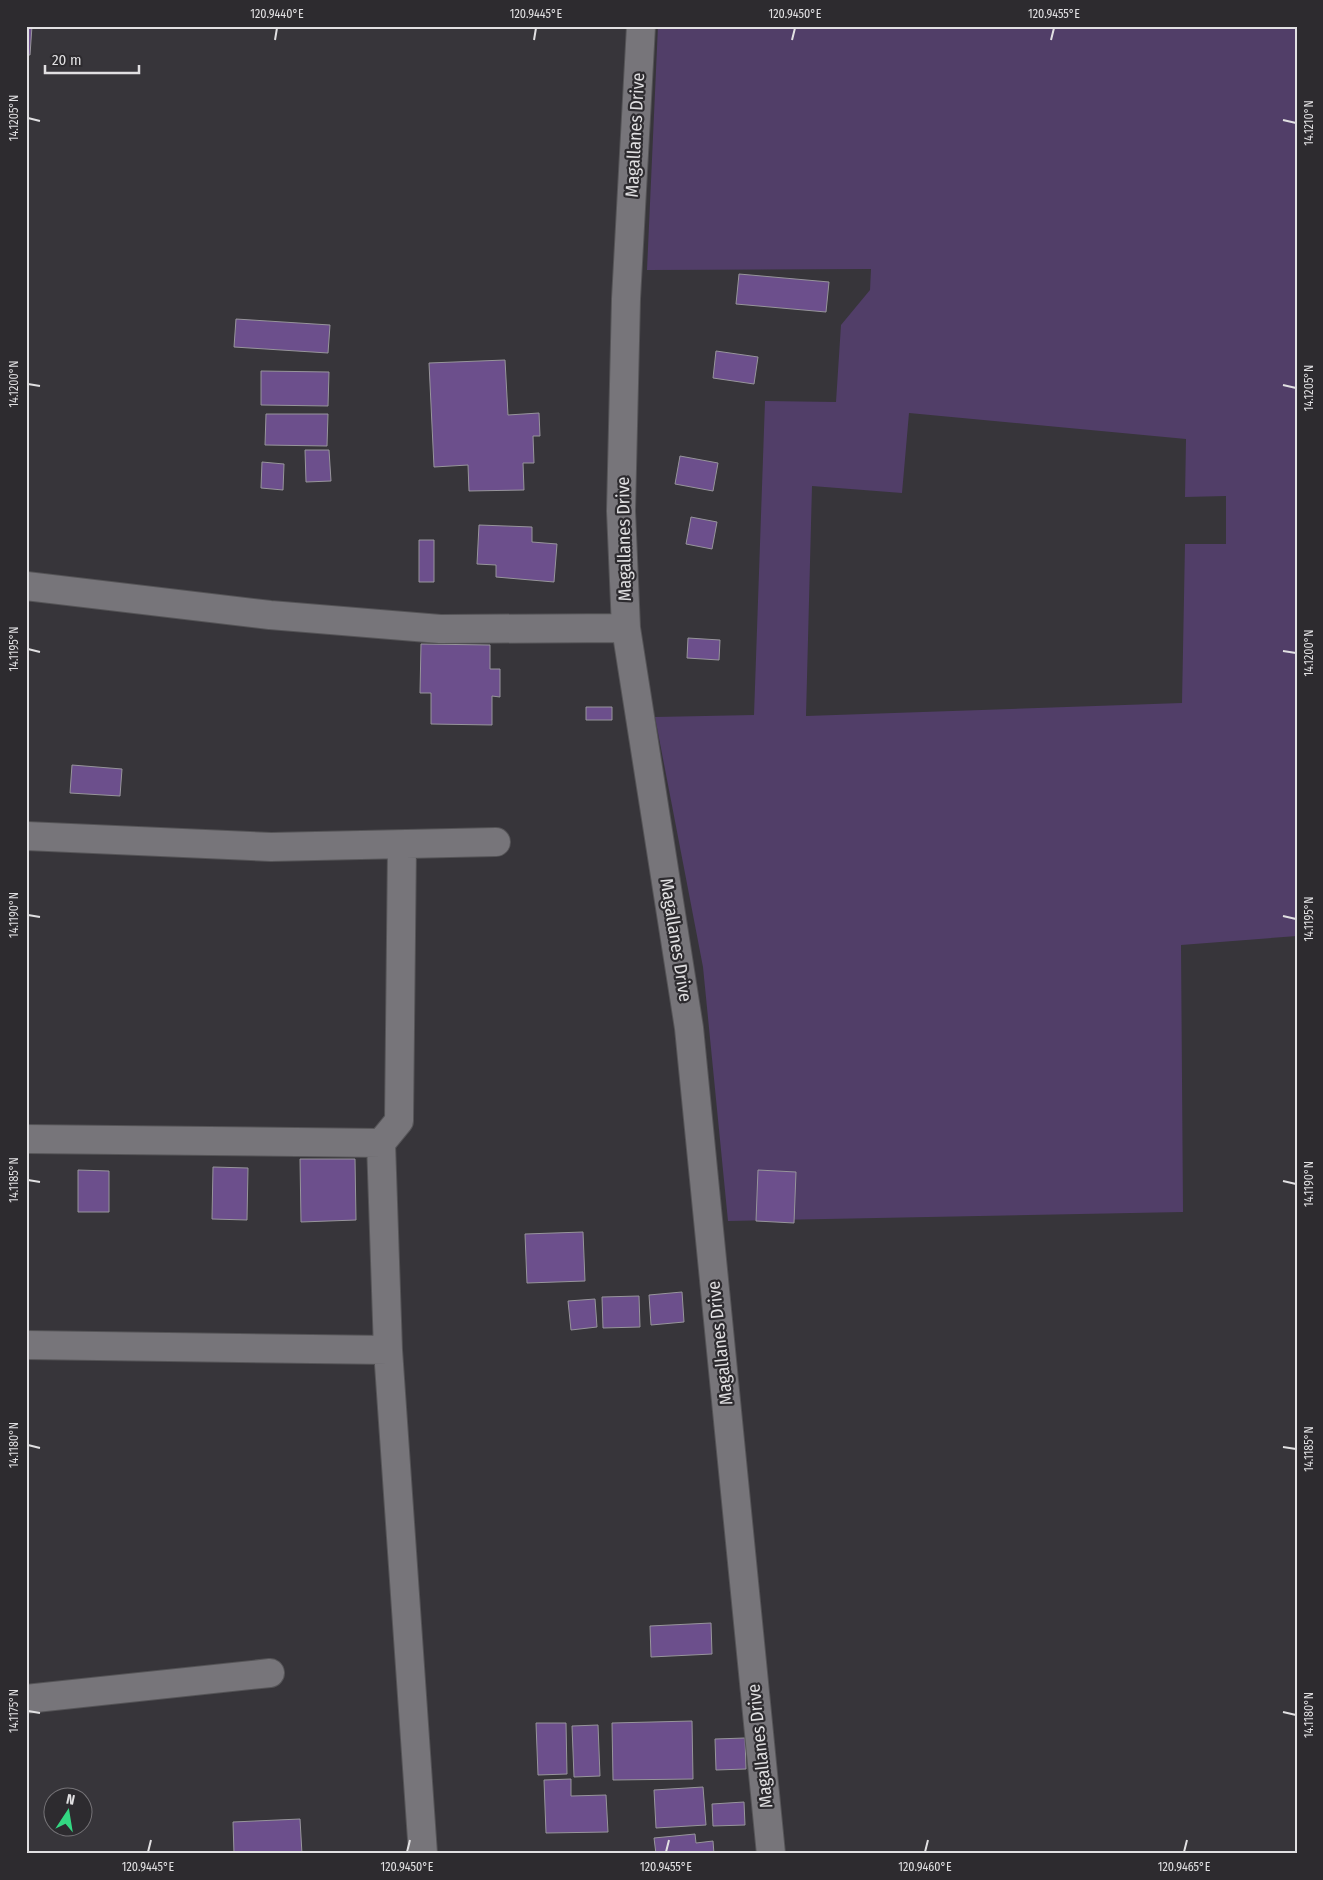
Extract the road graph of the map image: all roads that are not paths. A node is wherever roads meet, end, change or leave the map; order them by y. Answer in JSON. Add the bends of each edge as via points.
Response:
{"nodes":[{"id":1,"x":641,"y":26,"type":"edge"},
{"id":2,"x":26,"y":586,"type":"edge"},
{"id":3,"x":626,"y":628,"type":"junction"},
{"id":4,"x":26,"y":836,"type":"edge"},
{"id":5,"x":496,"y":842,"type":"dead end"},
{"id":6,"x":402,"y":845,"type":"junction"},
{"id":7,"x":26,"y":1139,"type":"edge"},
{"id":8,"x":381,"y":1143,"type":"junction"},
{"id":9,"x":26,"y":1345,"type":"edge"},
{"id":10,"x":388,"y":1350,"type":"junction"},
{"id":11,"x":270,"y":1673,"type":"dead end"},
{"id":12,"x":26,"y":1699,"type":"edge"},
{"id":13,"x":423,"y":1854,"type":"edge"},
{"id":14,"x":770,"y":1854,"type":"edge"}],
"edges":[{"from":1,"to":3,"type":"street","name":"Magallanes Drive","via":[[625,328],[621,510]]},
{"from":2,"to":3,"type":"street","via":[[270,615],[440,629]]},
{"from":3,"to":14,"type":"street","name":"Magallanes Drive","via":[[689,1028]]},
{"from":4,"to":6,"type":"street","via":[[271,847]]},
{"from":5,"to":6,"type":"street"},
{"from":6,"to":8,"type":"street","via":[[399,1121]]},
{"from":7,"to":8,"type":"street"},
{"from":8,"to":10,"type":"street"},
{"from":9,"to":10,"type":"street"},
{"from":10,"to":13,"type":"street"},
{"from":11,"to":12,"type":"street"}]}
